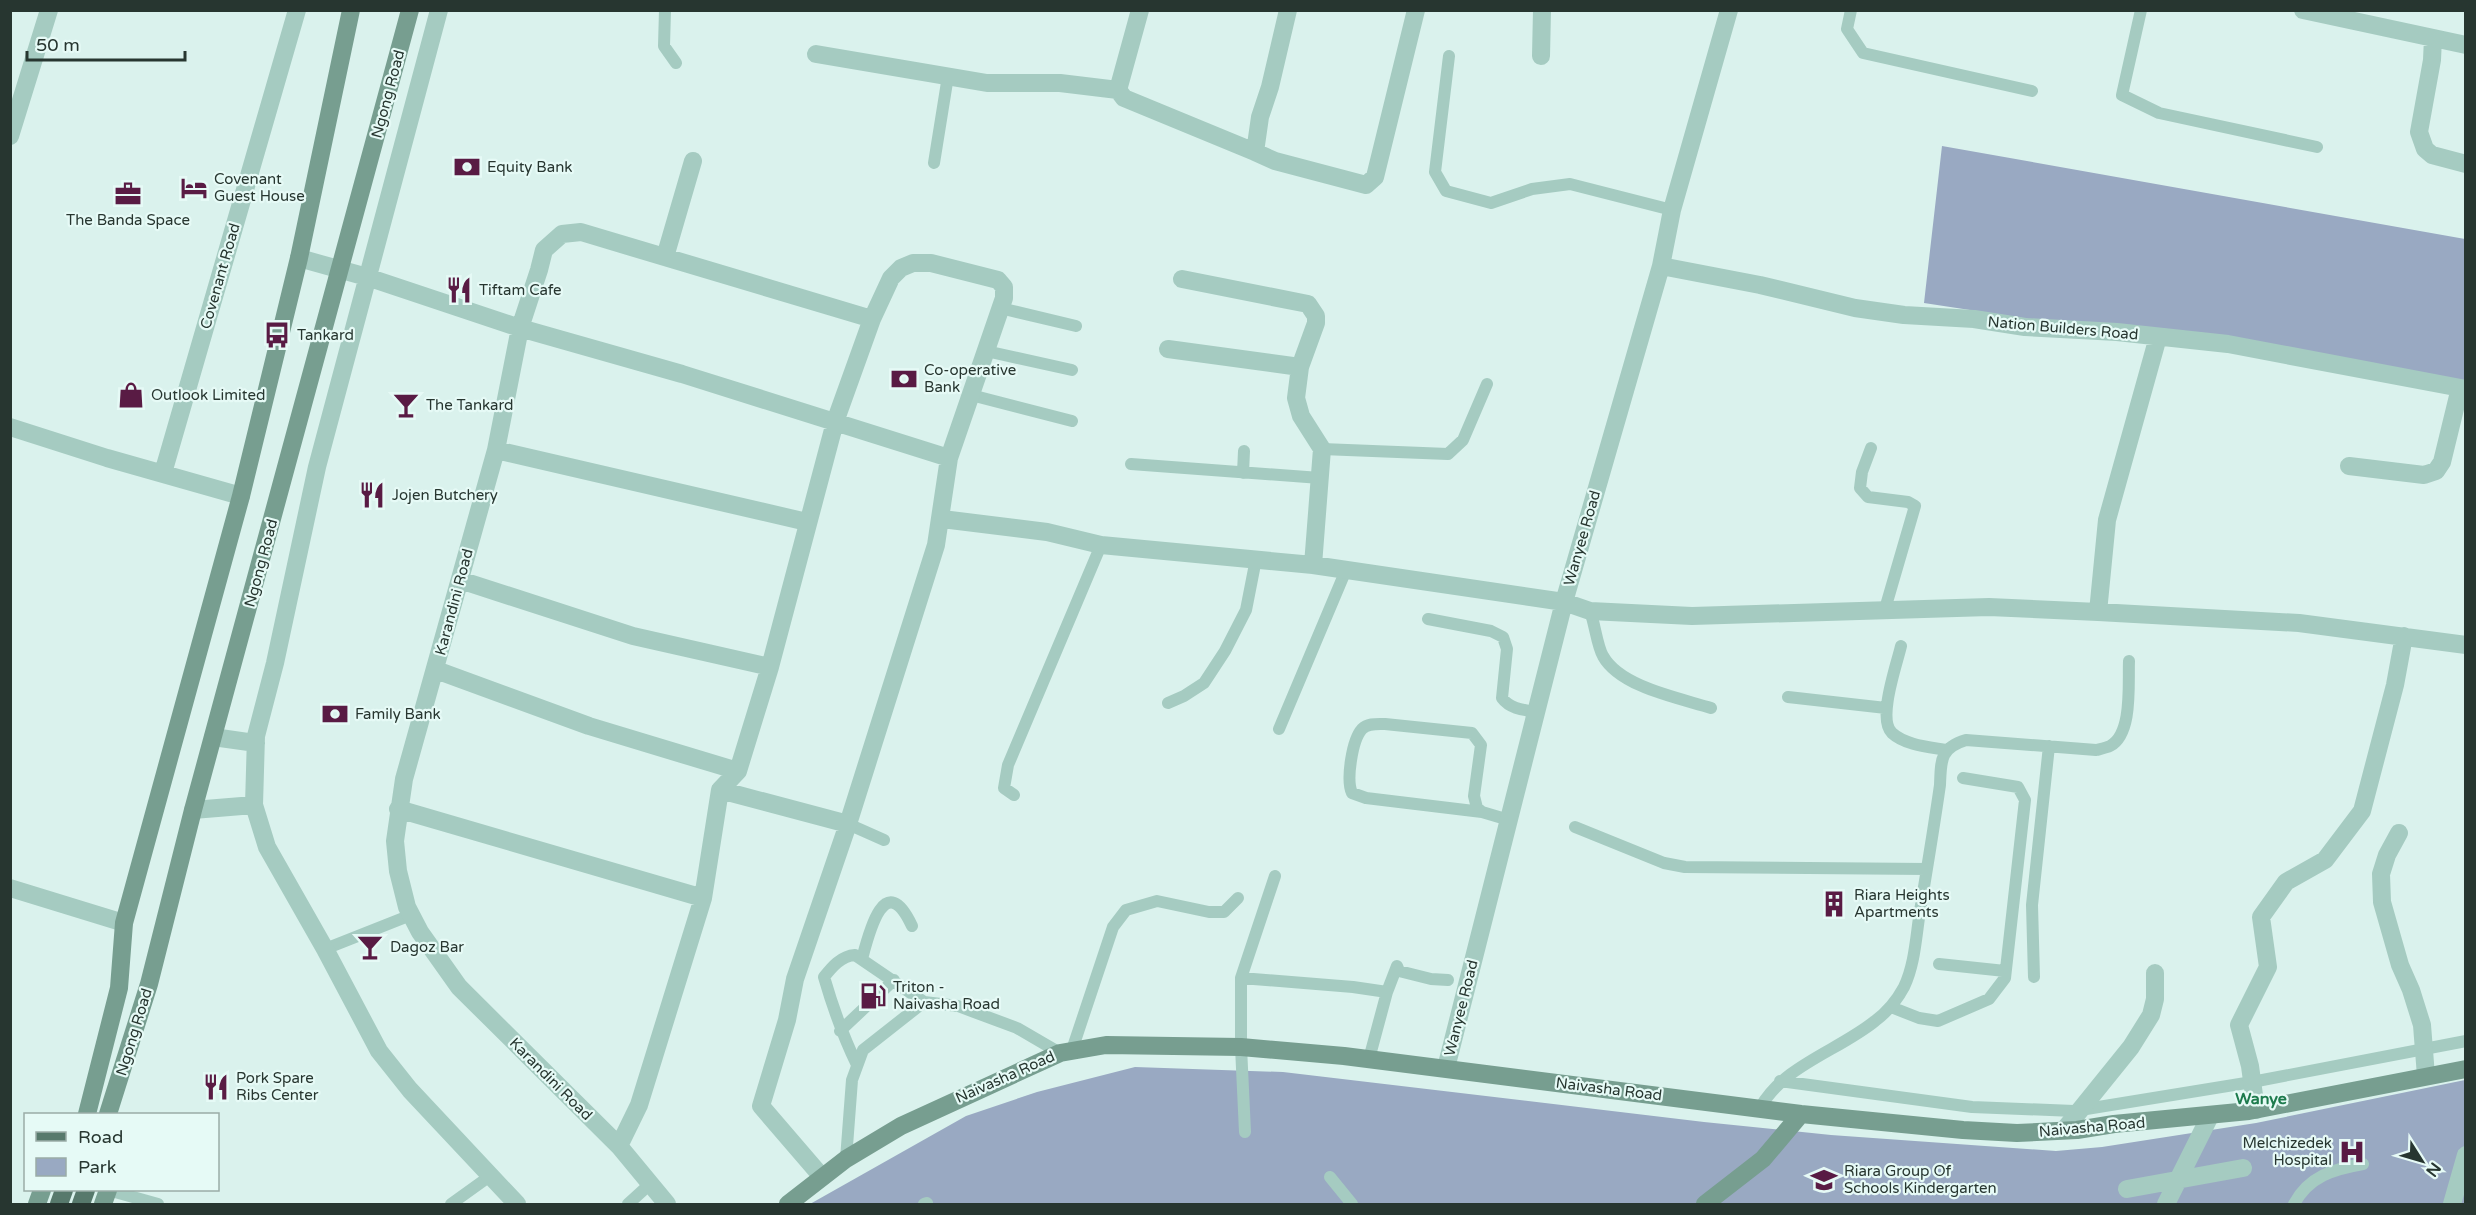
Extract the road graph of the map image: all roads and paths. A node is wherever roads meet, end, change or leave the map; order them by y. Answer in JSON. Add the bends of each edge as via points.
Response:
{"nodes":[{"id":1,"x":49,"y":10,"type":"edge"},
{"id":2,"x":297,"y":10,"type":"edge"},
{"id":3,"x":351,"y":10,"type":"edge"},
{"id":4,"x":410,"y":10,"type":"edge"},
{"id":5,"x":439,"y":10,"type":"edge"},
{"id":6,"x":665,"y":10,"type":"edge"},
{"id":7,"x":1140,"y":10,"type":"edge"},
{"id":8,"x":1288,"y":10,"type":"edge"},
{"id":9,"x":1416,"y":10,"type":"edge"},
{"id":10,"x":1542,"y":10,"type":"edge"},
{"id":11,"x":1729,"y":10,"type":"edge"},
{"id":12,"x":1851,"y":10,"type":"edge"},
{"id":13,"x":2141,"y":10,"type":"edge"},
{"id":14,"x":2303,"y":10,"type":"edge"},
{"id":15,"x":2433,"y":38,"type":"junction"},
{"id":16,"x":2466,"y":45,"type":"edge"},
{"id":17,"x":816,"y":54,"type":"dead end"},
{"id":18,"x":1449,"y":56,"type":"dead end"},
{"id":19,"x":1541,"y":56,"type":"dead end"},
{"id":20,"x":676,"y":63,"type":"dead end"},
{"id":21,"x":948,"y":76,"type":"junction"},
{"id":22,"x":1118,"y":90,"type":"junction"},
{"id":23,"x":2032,"y":91,"type":"dead end"},
{"id":24,"x":10,"y":136,"type":"edge"},
{"id":25,"x":2317,"y":147,"type":"dead end"},
{"id":26,"x":1255,"y":152,"type":"junction"},
{"id":27,"x":693,"y":161,"type":"dead end"},
{"id":28,"x":934,"y":163,"type":"dead end"},
{"id":29,"x":2466,"y":164,"type":"edge"},
{"id":30,"x":1672,"y":210,"type":"junction"},
{"id":31,"x":665,"y":257,"type":"junction"},
{"id":32,"x":299,"y":258,"type":"junction"},
{"id":33,"x":1661,"y":266,"type":"junction"},
{"id":34,"x":340,"y":271,"type":"junction"},
{"id":35,"x":367,"y":277,"type":"junction"},
{"id":36,"x":1182,"y":279,"type":"dead end"},
{"id":37,"x":1000,"y":309,"type":"junction"},
{"id":38,"x":872,"y":319,"type":"junction"},
{"id":39,"x":1076,"y":326,"type":"dead end"},
{"id":40,"x":520,"y":328,"type":"junction"},
{"id":41,"x":2158,"y":337,"type":"junction"},
{"id":42,"x":1168,"y":349,"type":"dead end"},
{"id":43,"x":986,"y":351,"type":"junction"},
{"id":44,"x":1300,"y":368,"type":"junction"},
{"id":45,"x":1072,"y":370,"type":"dead end"},
{"id":46,"x":1487,"y":384,"type":"dead end"},
{"id":47,"x":2463,"y":389,"type":"edge"},
{"id":48,"x":971,"y":394,"type":"junction"},
{"id":49,"x":1072,"y":421,"type":"dead end"},
{"id":50,"x":835,"y":422,"type":"junction"},
{"id":51,"x":10,"y":427,"type":"edge"},
{"id":52,"x":1871,"y":448,"type":"dead end"},
{"id":53,"x":1322,"y":449,"type":"junction"},
{"id":54,"x":496,"y":450,"type":"junction"},
{"id":55,"x":1244,"y":450,"type":"dead end"},
{"id":56,"x":949,"y":458,"type":"junction"},
{"id":57,"x":1131,"y":464,"type":"dead end"},
{"id":58,"x":2349,"y":466,"type":"dead end"},
{"id":59,"x":163,"y":473,"type":"junction"},
{"id":60,"x":1243,"y":473,"type":"junction"},
{"id":61,"x":1320,"y":477,"type":"junction"},
{"id":62,"x":242,"y":496,"type":"junction"},
{"id":63,"x":942,"y":519,"type":"junction"},
{"id":64,"x":807,"y":522,"type":"junction"},
{"id":65,"x":1101,"y":544,"type":"junction"},
{"id":66,"x":1256,"y":559,"type":"junction"},
{"id":67,"x":1313,"y":565,"type":"junction"},
{"id":68,"x":1346,"y":570,"type":"junction"},
{"id":69,"x":460,"y":580,"type":"junction"},
{"id":70,"x":1564,"y":602,"type":"junction"},
{"id":71,"x":1885,"y":609,"type":"junction"},
{"id":72,"x":1590,"y":611,"type":"junction"},
{"id":73,"x":2098,"y":612,"type":"junction"},
{"id":74,"x":1428,"y":619,"type":"dead end"},
{"id":75,"x":2404,"y":636,"type":"junction"},
{"id":76,"x":2466,"y":645,"type":"edge"},
{"id":77,"x":1901,"y":646,"type":"dead end"},
{"id":78,"x":2129,"y":661,"type":"dead end"},
{"id":79,"x":770,"y":667,"type":"junction"},
{"id":80,"x":436,"y":670,"type":"junction"},
{"id":81,"x":1788,"y":697,"type":"dead end"},
{"id":82,"x":1168,"y":703,"type":"dead end"},
{"id":83,"x":1711,"y":708,"type":"dead end"},
{"id":84,"x":1886,"y":708,"type":"junction"},
{"id":85,"x":1537,"y":712,"type":"junction"},
{"id":86,"x":1279,"y":729,"type":"dead end"},
{"id":87,"x":213,"y":737,"type":"junction"},
{"id":88,"x":256,"y":743,"type":"junction"},
{"id":89,"x":2049,"y":746,"type":"junction"},
{"id":90,"x":1946,"y":750,"type":"junction"},
{"id":91,"x":738,"y":771,"type":"junction"},
{"id":92,"x":1963,"y":778,"type":"dead end"},
{"id":93,"x":720,"y":790,"type":"junction"},
{"id":94,"x":1014,"y":795,"type":"dead end"},
{"id":95,"x":254,"y":804,"type":"junction"},
{"id":96,"x":398,"y":809,"type":"junction"},
{"id":97,"x":193,"y":810,"type":"junction"},
{"id":98,"x":1482,"y":812,"type":"junction"},
{"id":99,"x":1509,"y":820,"type":"junction"},
{"id":100,"x":848,"y":824,"type":"junction"},
{"id":101,"x":1575,"y":827,"type":"dead end"},
{"id":102,"x":2399,"y":833,"type":"dead end"},
{"id":103,"x":884,"y":840,"type":"dead end"},
{"id":104,"x":1927,"y":869,"type":"junction"},
{"id":105,"x":1275,"y":876,"type":"dead end"},
{"id":106,"x":10,"y":888,"type":"edge"},
{"id":107,"x":703,"y":898,"type":"junction"},
{"id":108,"x":1238,"y":898,"type":"dead end"},
{"id":109,"x":411,"y":915,"type":"junction"},
{"id":110,"x":124,"y":923,"type":"junction"},
{"id":111,"x":912,"y":926,"type":"dead end"},
{"id":112,"x":325,"y":949,"type":"junction"},
{"id":113,"x":862,"y":959,"type":"junction"},
{"id":114,"x":1939,"y":964,"type":"dead end"},
{"id":115,"x":2005,"y":971,"type":"junction"},
{"id":116,"x":2155,"y":973,"type":"dead end"},
{"id":117,"x":2034,"y":977,"type":"dead end"},
{"id":118,"x":1241,"y":978,"type":"junction"},
{"id":119,"x":894,"y":980,"type":"junction"},
{"id":120,"x":1448,"y":980,"type":"dead end"},
{"id":121,"x":1387,"y":992,"type":"junction"},
{"id":122,"x":924,"y":1002,"type":"junction"},
{"id":123,"x":1891,"y":1006,"type":"junction"},
{"id":124,"x":840,"y":1031,"type":"junction"},
{"id":125,"x":2466,"y":1041,"type":"edge"},
{"id":126,"x":1241,"y":1047,"type":"junction"},
{"id":127,"x":1066,"y":1051,"type":"junction"},
{"id":128,"x":2424,"y":1051,"type":"junction"},
{"id":129,"x":1369,"y":1059,"type":"junction"},
{"id":130,"x":857,"y":1065,"type":"junction"},
{"id":131,"x":1446,"y":1068,"type":"junction"},
{"id":132,"x":2466,"y":1069,"type":"edge"},
{"id":133,"x":2426,"y":1076,"type":"junction"},
{"id":134,"x":1780,"y":1081,"type":"junction"},
{"id":135,"x":2252,"y":1082,"type":"junction"},
{"id":136,"x":1760,"y":1108,"type":"junction"},
{"id":137,"x":2084,"y":1109,"type":"junction"},
{"id":138,"x":2256,"y":1110,"type":"junction"},
{"id":139,"x":87,"y":1113,"type":"edge"},
{"id":140,"x":108,"y":1113,"type":"edge"},
{"id":141,"x":1801,"y":1114,"type":"junction"},
{"id":142,"x":2210,"y":1116,"type":"junction"},
{"id":143,"x":2064,"y":1130,"type":"junction"},
{"id":144,"x":1245,"y":1132,"type":"dead end"},
{"id":145,"x":619,"y":1146,"type":"junction"},
{"id":146,"x":2466,"y":1155,"type":"edge"},
{"id":147,"x":846,"y":1159,"type":"junction"},
{"id":148,"x":2363,"y":1164,"type":"dead end"},
{"id":149,"x":2244,"y":1168,"type":"dead end"},
{"id":150,"x":490,"y":1176,"type":"junction"},
{"id":151,"x":822,"y":1177,"type":"junction"},
{"id":152,"x":1330,"y":1177,"type":"dead end"},
{"id":153,"x":2177,"y":1181,"type":"junction"},
{"id":154,"x":650,"y":1184,"type":"junction"},
{"id":155,"x":2127,"y":1189,"type":"dead end"},
{"id":156,"x":111,"y":1191,"type":"edge"},
{"id":157,"x":149,"y":1203,"type":"edge"},
{"id":158,"x":451,"y":1204,"type":"edge"},
{"id":159,"x":517,"y":1204,"type":"edge"},
{"id":160,"x":628,"y":1204,"type":"edge"},
{"id":161,"x":667,"y":1204,"type":"edge"},
{"id":162,"x":788,"y":1204,"type":"edge"},
{"id":163,"x":1352,"y":1204,"type":"edge"},
{"id":164,"x":1706,"y":1204,"type":"edge"},
{"id":165,"x":2166,"y":1204,"type":"edge"},
{"id":166,"x":2294,"y":1204,"type":"edge"},
{"id":167,"x":2452,"y":1204,"type":"edge"}],
"edges":[{"from":1,"to":24,"type":"street"},
{"from":2,"to":59,"type":"street","name":"Covenant Road"},
{"from":3,"to":32,"type":"main road","name":"Ngong Road"},
{"from":4,"to":34,"type":"main road","name":"Ngong Road"},
{"from":5,"to":35,"type":"street"},
{"from":6,"to":20,"type":"lane","via":[[664,46]]},
{"from":7,"to":22,"type":"street"},
{"from":8,"to":26,"type":"street","via":[[1260,117]]},
{"from":9,"to":26,"type":"street","via":[[1375,177],[1366,184],[1347,181]]},
{"from":10,"to":19,"type":"street"},
{"from":11,"to":30,"type":"street","name":"Wanyee Road"},
{"from":12,"to":23,"type":"lane","via":[[1847,29],[1863,53]]},
{"from":13,"to":25,"type":"lane","via":[[2122,96],[2159,113]]},
{"from":14,"to":15,"type":"street"},
{"from":15,"to":16,"type":"street"},
{"from":15,"to":29,"type":"street","via":[[2419,132],[2432,155]]},
{"from":17,"to":21,"type":"street"},
{"from":18,"to":30,"type":"lane","via":[[1435,172],[1446,191],[1491,202],[1532,189],[1570,184]]},
{"from":21,"to":22,"type":"street","via":[[987,83],[1060,83]]},
{"from":21,"to":28,"type":"lane"},
{"from":22,"to":26,"type":"street","via":[[1124,98]]},
{"from":27,"to":31,"type":"street"},
{"from":30,"to":33,"type":"street","name":"Wanyee Road"},
{"from":31,"to":38,"type":"street","name":"Karandini Road"},
{"from":31,"to":40,"type":"street","name":"Karandini Road","via":[[581,232],[562,234],[544,250]]},
{"from":32,"to":34,"type":"street"},
{"from":32,"to":62,"type":"main road","name":"Ngong Road"},
{"from":33,"to":41,"type":"street","name":"Nation Builders Road","via":[[1855,308]]},
{"from":33,"to":70,"type":"street","name":"Wanyee Road"},
{"from":34,"to":35,"type":"street"},
{"from":34,"to":87,"type":"main road","name":"Ngong Road"},
{"from":35,"to":40,"type":"street"},
{"from":35,"to":88,"type":"street","via":[[317,467]]},
{"from":36,"to":44,"type":"street","via":[[1308,304],[1316,323]]},
{"from":37,"to":38,"type":"street","via":[[1004,287],[998,280],[931,263],[913,263],[891,278]]},
{"from":37,"to":39,"type":"lane"},
{"from":37,"to":43,"type":"street"},
{"from":38,"to":50,"type":"street"},
{"from":40,"to":50,"type":"street"},
{"from":40,"to":54,"type":"street","name":"Karandini Road"},
{"from":41,"to":47,"type":"street","name":"Nation Builders Road","via":[[2228,344]]},
{"from":41,"to":73,"type":"street","via":[[2107,520]]},
{"from":42,"to":44,"type":"street"},
{"from":43,"to":45,"type":"lane"},
{"from":43,"to":48,"type":"street"},
{"from":44,"to":53,"type":"street","via":[[1297,406]]},
{"from":46,"to":53,"type":"lane","via":[[1463,440],[1448,454]]},
{"from":47,"to":58,"type":"street","via":[[2436,471],[2424,475]]},
{"from":48,"to":49,"type":"lane"},
{"from":48,"to":56,"type":"street"},
{"from":50,"to":56,"type":"street"},
{"from":50,"to":64,"type":"street"},
{"from":51,"to":59,"type":"street"},
{"from":52,"to":71,"type":"lane","via":[[1860,488],[1868,497],[1915,506]]},
{"from":53,"to":61,"type":"street"},
{"from":54,"to":64,"type":"street"},
{"from":54,"to":69,"type":"street","name":"Karandini Road"},
{"from":55,"to":60,"type":"lane"},
{"from":56,"to":63,"type":"street"},
{"from":57,"to":60,"type":"lane"},
{"from":59,"to":62,"type":"street"},
{"from":60,"to":61,"type":"lane"},
{"from":61,"to":67,"type":"street"},
{"from":62,"to":110,"type":"main road","name":"Ngong Road"},
{"from":63,"to":65,"type":"street","via":[[1047,532]]},
{"from":63,"to":100,"type":"street"},
{"from":64,"to":79,"type":"street"},
{"from":65,"to":66,"type":"street"},
{"from":65,"to":94,"type":"lane","via":[[1008,765],[1004,788]]},
{"from":66,"to":67,"type":"street"},
{"from":66,"to":82,"type":"lane","via":[[1246,610],[1225,651],[1204,683]]},
{"from":67,"to":68,"type":"street"},
{"from":68,"to":70,"type":"street"},
{"from":68,"to":86,"type":"lane"},
{"from":69,"to":79,"type":"street","via":[[633,636]]},
{"from":69,"to":80,"type":"street","name":"Karandini Road"},
{"from":70,"to":72,"type":"street"},
{"from":70,"to":85,"type":"street","name":"Wanyee Road"},
{"from":71,"to":72,"type":"street","via":[[1692,616]]},
{"from":71,"to":73,"type":"street","via":[[1989,607]]},
{"from":72,"to":83,"type":"lane","via":[[1602,654],[1611,667],[1631,682]]},
{"from":73,"to":75,"type":"street","via":[[2299,623]]},
{"from":74,"to":85,"type":"lane","via":[[1491,631],[1503,637],[1507,649],[1502,698],[1517,709]]},
{"from":75,"to":76,"type":"street"},
{"from":75,"to":135,"type":"street","via":[[2362,811],[2325,860],[2286,882],[2261,917],[2268,967],[2240,1026]]},
{"from":77,"to":84,"type":"lane"},
{"from":78,"to":89,"type":"lane","via":[[2127,719],[2116,741],[2096,750]]},
{"from":79,"to":91,"type":"street"},
{"from":80,"to":91,"type":"street","via":[[589,726]]},
{"from":80,"to":96,"type":"street","name":"Karandini Road"},
{"from":81,"to":84,"type":"lane"},
{"from":84,"to":90,"type":"lane","via":[[1890,732],[1914,743]]},
{"from":85,"to":99,"type":"street","name":"Wanyee Road"},
{"from":87,"to":88,"type":"street"},
{"from":87,"to":97,"type":"main road","name":"Ngong Road"},
{"from":88,"to":95,"type":"street"},
{"from":89,"to":90,"type":"lane","via":[[1966,740]]},
{"from":89,"to":117,"type":"lane","via":[[2032,905]]},
{"from":90,"to":104,"type":"lane"},
{"from":91,"to":93,"type":"street"},
{"from":92,"to":115,"type":"lane","via":[[2018,787],[2025,800]]},
{"from":93,"to":100,"type":"street"},
{"from":93,"to":107,"type":"street"},
{"from":95,"to":97,"type":"street"},
{"from":95,"to":112,"type":"street","via":[[267,847]]},
{"from":96,"to":107,"type":"street"},
{"from":96,"to":109,"type":"street","name":"Karandini Road","via":[[398,871]]},
{"from":97,"to":140,"type":"main road","name":"Ngong Road","via":[[149,984]]},
{"from":98,"to":98,"type":"lane","via":[[1474,801],[1480,745],[1472,733],[1385,724],[1362,729],[1352,759],[1352,793]]},
{"from":98,"to":99,"type":"lane"},
{"from":99,"to":131,"type":"street","name":"Wanyee Road"},
{"from":100,"to":103,"type":"lane"},
{"from":100,"to":151,"type":"street","via":[[795,979],[761,1106]]},
{"from":101,"to":104,"type":"lane","via":[[1664,863],[1685,867]]},
{"from":102,"to":128,"type":"street","via":[[2381,874],[2382,902],[2422,1025]]},
{"from":104,"to":123,"type":"lane","via":[[1909,974]]},
{"from":105,"to":118,"type":"lane"},
{"from":106,"to":110,"type":"street"},
{"from":107,"to":145,"type":"street","via":[[639,1105]]},
{"from":108,"to":127,"type":"lane","via":[[1224,912],[1157,901],[1126,910],[1113,927]]},
{"from":109,"to":112,"type":"lane"},
{"from":109,"to":145,"type":"street","name":"Karandini Road","via":[[459,987]]},
{"from":110,"to":139,"type":"main road","name":"Ngong Road","via":[[119,988]]},
{"from":111,"to":113,"type":"lane","via":[[897,904],[882,906],[871,923]]},
{"from":112,"to":150,"type":"street","via":[[379,1051]]},
{"from":113,"to":119,"type":"lane"},
{"from":113,"to":124,"type":"lane","via":[[847,956],[824,977]]},
{"from":114,"to":115,"type":"lane"},
{"from":115,"to":123,"type":"lane","via":[[2005,978],[1989,999],[1938,1021]]},
{"from":116,"to":137,"type":"street","via":[[2151,1015]]},
{"from":118,"to":121,"type":"lane"},
{"from":118,"to":126,"type":"lane"},
{"from":119,"to":122,"type":"lane"},
{"from":119,"to":124,"type":"lane"},
{"from":120,"to":121,"type":"lane","via":[[1399,971],[1397,966]]},
{"from":121,"to":129,"type":"lane"},
{"from":122,"to":127,"type":"lane","via":[[958,1005]]},
{"from":122,"to":130,"type":"lane","via":[[863,1050]]},
{"from":123,"to":134,"type":"lane","via":[[1874,1022]]},
{"from":124,"to":130,"type":"lane"},
{"from":125,"to":128,"type":"lane"},
{"from":126,"to":127,"type":"main road","name":"Naivasha Road","via":[[1106,1045]]},
{"from":126,"to":129,"type":"main road","name":"Naivasha Road"},
{"from":126,"to":144,"type":"lane"},
{"from":127,"to":147,"type":"main road","name":"Naivasha Road","via":[[920,1117]]},
{"from":128,"to":133,"type":"street"},
{"from":128,"to":135,"type":"lane"},
{"from":129,"to":131,"type":"main road","name":"Naivasha Road"},
{"from":130,"to":147,"type":"lane","via":[[852,1080]]},
{"from":131,"to":136,"type":"main road","name":"Naivasha Road"},
{"from":132,"to":133,"type":"main road","name":"Naivasha Road"},
{"from":133,"to":138,"type":"main road","name":"Naivasha Road"},
{"from":134,"to":136,"type":"lane"},
{"from":134,"to":137,"type":"lane","via":[[1972,1107]]},
{"from":135,"to":137,"type":"lane"},
{"from":135,"to":138,"type":"street"},
{"from":136,"to":141,"type":"main road","name":"Naivasha Road"},
{"from":137,"to":143,"type":"street"},
{"from":138,"to":142,"type":"main road","name":"Naivasha Road"},
{"from":141,"to":143,"type":"main road","name":"Naivasha Road","via":[[1964,1130]]},
{"from":141,"to":164,"type":"main road","via":[[1763,1159]]},
{"from":142,"to":143,"type":"main road","name":"Naivasha Road"},
{"from":142,"to":153,"type":"street"},
{"from":145,"to":154,"type":"street","name":"Karandini Road"},
{"from":146,"to":167,"type":"street"},
{"from":147,"to":151,"type":"main road","name":"Naivasha Road"},
{"from":148,"to":166,"type":"lane","via":[[2338,1168],[2316,1178]]},
{"from":149,"to":153,"type":"street"},
{"from":150,"to":158,"type":"lane"},
{"from":150,"to":159,"type":"street"},
{"from":151,"to":162,"type":"main road","name":"Naivasha Road"},
{"from":152,"to":163,"type":"lane"},
{"from":153,"to":155,"type":"street"},
{"from":153,"to":165,"type":"street"},
{"from":154,"to":160,"type":"lane"},
{"from":154,"to":161,"type":"street","name":"Karandini Road"},
{"from":156,"to":157,"type":"lane"}]}
